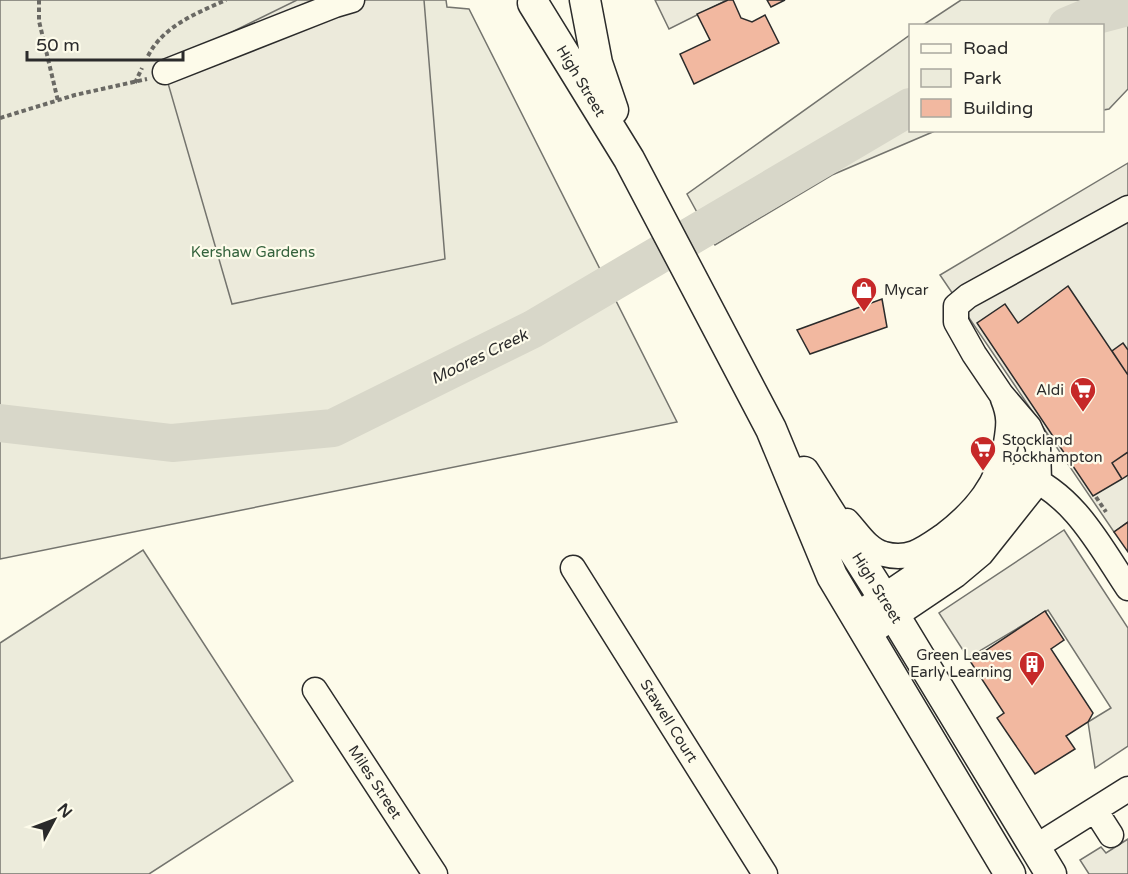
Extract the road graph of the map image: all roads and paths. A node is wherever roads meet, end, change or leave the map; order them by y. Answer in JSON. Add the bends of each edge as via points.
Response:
{"nodes":[{"id":1,"x":39,"y":0,"type":"edge"},
{"id":2,"x":226,"y":0,"type":"edge"},
{"id":3,"x":352,"y":0,"type":"edge"},
{"id":4,"x":585,"y":0,"type":"edge"},
{"id":5,"x":538,"y":1,"type":"edge"},
{"id":6,"x":165,"y":72,"type":"joint"},
{"id":7,"x":135,"y":83,"type":"junction"},
{"id":8,"x":58,"y":100,"type":"junction"},
{"id":9,"x":0,"y":118,"type":"edge"},
{"id":10,"x":629,"y":159,"type":"junction"},
{"id":11,"x":1128,"y":208,"type":"edge"},
{"id":12,"x":1001,"y":394,"type":"junction"},
{"id":13,"x":767,"y":420,"type":"junction"},
{"id":14,"x":804,"y":472,"type":"junction"},
{"id":15,"x":1039,"y":481,"type":"junction"},
{"id":16,"x":573,"y":568,"type":"dead end"},
{"id":17,"x":1128,"y":588,"type":"edge"},
{"id":18,"x":889,"y":607,"type":"junction"},
{"id":19,"x":861,"y":625,"type":"junction"},
{"id":20,"x":315,"y":690,"type":"dead end"},
{"id":21,"x":1128,"y":789,"type":"edge"},
{"id":22,"x":1095,"y":810,"type":"junction"},
{"id":23,"x":1112,"y":835,"type":"dead end"},
{"id":24,"x":1034,"y":848,"type":"junction"},
{"id":25,"x":1003,"y":871,"type":"edge"},
{"id":26,"x":435,"y":874,"type":"edge"},
{"id":27,"x":765,"y":874,"type":"edge"},
{"id":28,"x":1051,"y":874,"type":"edge"}],
"edges":[{"from":1,"to":8,"type":"path","via":[[39,21]]},
{"from":2,"to":7,"type":"path","via":[[182,20],[152,48]]},
{"from":3,"to":6,"type":"street"},
{"from":4,"to":10,"type":"main road","name":"High Street","via":[[597,63]]},
{"from":5,"to":10,"type":"main road","name":"High Street"},
{"from":6,"to":7,"type":"path"},
{"from":7,"to":8,"type":"path"},
{"from":8,"to":9,"type":"path"},
{"from":10,"to":13,"type":"main road","name":"High Street"},
{"from":11,"to":12,"type":"street","via":[[968,296],[957,306],[956,322]]},
{"from":12,"to":14,"type":"street","via":[[1009,415],[1008,430],[1003,461],[992,485],[962,521],[911,556],[883,554],[867,544]]},
{"from":12,"to":15,"type":"street","via":[[1029,427],[1038,447]]},
{"from":13,"to":14,"type":"main road","name":"High Street"},
{"from":13,"to":19,"type":"main road","name":"High Street","via":[[832,576]]},
{"from":14,"to":18,"type":"main road","name":"High Street"},
{"from":15,"to":17,"type":"street","via":[[1072,506]]},
{"from":15,"to":18,"type":"street","via":[[1023,474],[1015,477],[971,534]]},
{"from":16,"to":27,"type":"street","name":"Stawell Court"},
{"from":18,"to":19,"type":"street"},
{"from":18,"to":24,"type":"main road","name":"High Street"},
{"from":19,"to":25,"type":"main road","name":"High Street"},
{"from":20,"to":26,"type":"street","name":"Miles Street"},
{"from":21,"to":22,"type":"street"},
{"from":22,"to":23,"type":"street"},
{"from":22,"to":24,"type":"street"},
{"from":24,"to":28,"type":"main road","name":"High Street"}]}
